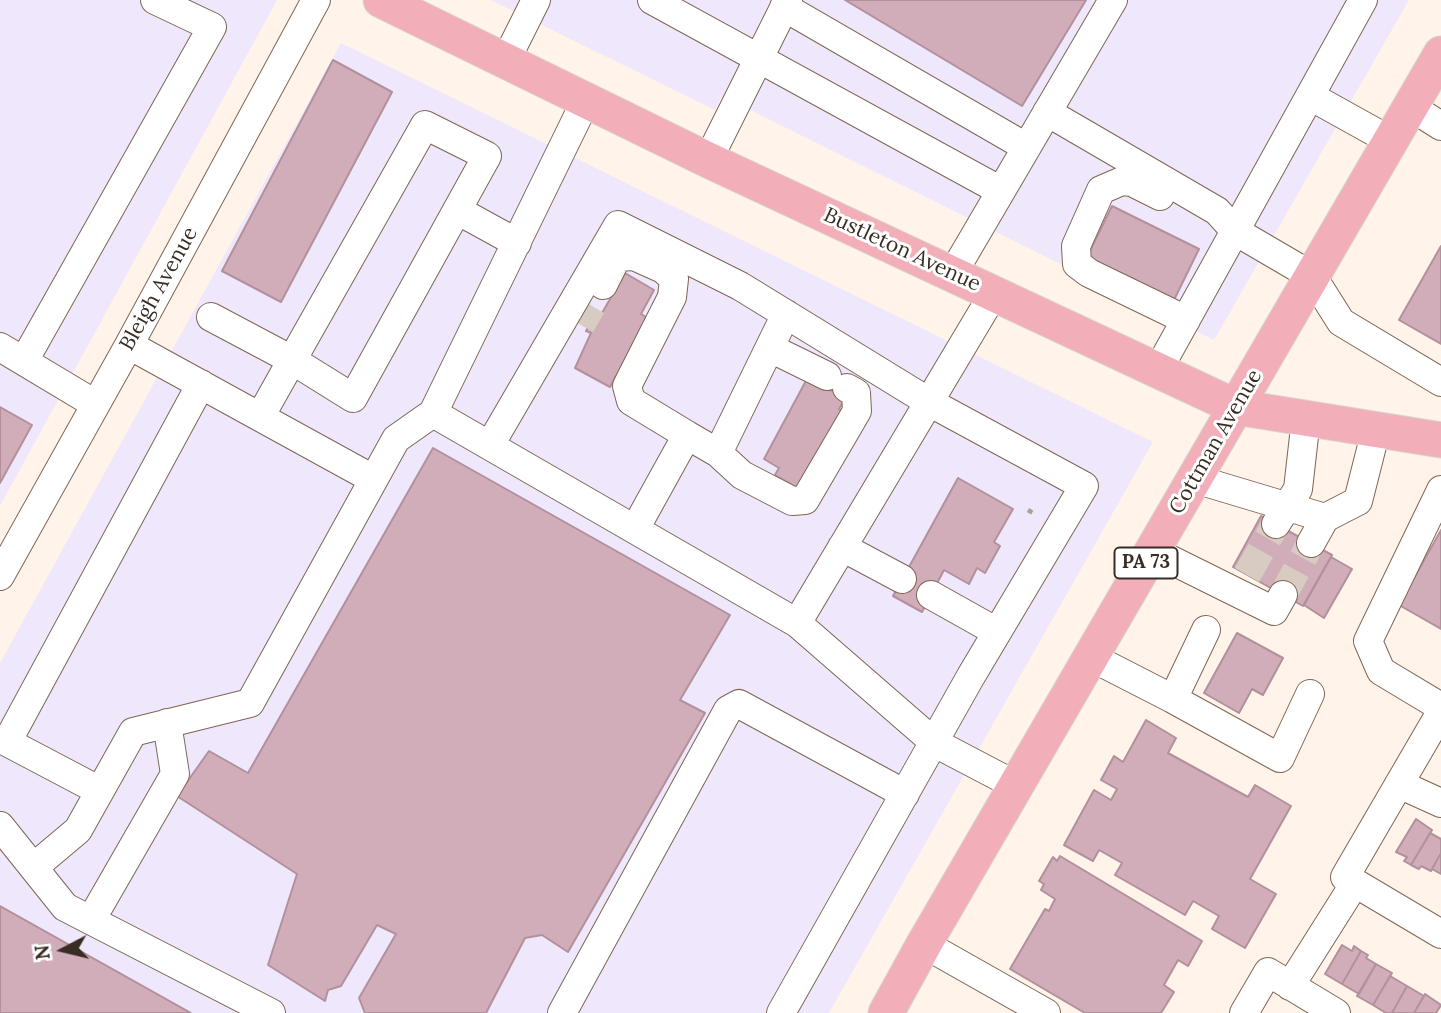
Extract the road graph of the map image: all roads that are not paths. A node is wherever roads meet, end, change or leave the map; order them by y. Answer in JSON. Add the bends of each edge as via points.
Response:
{"nodes":[{"id":1,"x":155,"y":0,"type":"edge"},
{"id":2,"x":316,"y":0,"type":"edge"},
{"id":3,"x":381,"y":0,"type":"edge"},
{"id":4,"x":536,"y":0,"type":"edge"},
{"id":5,"x":652,"y":0,"type":"edge"},
{"id":6,"x":1113,"y":0,"type":"edge"},
{"id":7,"x":1363,"y":0,"type":"edge"},
{"id":8,"x":786,"y":3,"type":"edge"},
{"id":9,"x":1441,"y":54,"type":"edge"},
{"id":10,"x":759,"y":59,"type":"junction"},
{"id":11,"x":505,"y":62,"type":"junction"},
{"id":12,"x":1310,"y":96,"type":"junction"},
{"id":13,"x":586,"y":100,"type":"junction"},
{"id":14,"x":1411,"y":107,"type":"junction"},
{"id":15,"x":1047,"y":112,"type":"junction"},
{"id":16,"x":1441,"y":127,"type":"edge"},
{"id":17,"x":1391,"y":141,"type":"junction"},
{"id":18,"x":1026,"y":148,"type":"junction"},
{"id":19,"x":708,"y":160,"type":"junction"},
{"id":20,"x":1001,"y":191,"type":"junction"},
{"id":21,"x":457,"y":210,"type":"junction"},
{"id":22,"x":1230,"y":225,"type":"junction"},
{"id":23,"x":517,"y":243,"type":"junction"},
{"id":24,"x":953,"y":273,"type":"junction"},
{"id":25,"x":1312,"y":276,"type":"junction"},
{"id":26,"x":994,"y":293,"type":"junction"},
{"id":27,"x":786,"y":314,"type":"junction"},
{"id":28,"x":211,"y":317,"type":"dead end"},
{"id":29,"x":1186,"y":320,"type":"junction"},
{"id":30,"x":129,"y":345,"type":"junction"},
{"id":31,"x":770,"y":348,"type":"junction"},
{"id":32,"x":12,"y":354,"type":"edge"},
{"id":33,"x":292,"y":360,"type":"junction"},
{"id":34,"x":1158,"y":370,"type":"junction"},
{"id":35,"x":534,"y":371,"type":"junction"},
{"id":36,"x":1441,"y":382,"type":"edge"},
{"id":37,"x":201,"y":384,"type":"junction"},
{"id":38,"x":929,"y":402,"type":"junction"},
{"id":39,"x":95,"y":404,"type":"junction"},
{"id":40,"x":1236,"y":407,"type":"junction"},
{"id":41,"x":433,"y":413,"type":"junction"},
{"id":42,"x":260,"y":417,"type":"junction"},
{"id":43,"x":1306,"y":419,"type":"junction"},
{"id":44,"x":1376,"y":430,"type":"junction"},
{"id":45,"x":687,"y":435,"type":"junction"},
{"id":46,"x":1441,"y":440,"type":"edge"},
{"id":47,"x":490,"y":445,"type":"junction"},
{"id":48,"x":718,"y":453,"type":"junction"},
{"id":49,"x":1195,"y":479,"type":"junction"},
{"id":50,"x":373,"y":480,"type":"junction"},
{"id":51,"x":1441,"y":490,"type":"edge"},
{"id":52,"x":1281,"y":515,"type":"junction"},
{"id":53,"x":1325,"y":518,"type":"junction"},
{"id":54,"x":635,"y":529,"type":"junction"},
{"id":55,"x":1311,"y":543,"type":"tunnel mouth"},
{"id":56,"x":842,"y":547,"type":"junction"},
{"id":57,"x":1153,"y":551,"type":"junction"},
{"id":58,"x":0,"y":576,"type":"edge"},
{"id":59,"x":902,"y":579,"type":"dead end"},
{"id":60,"x":931,"y":595,"type":"dead end"},
{"id":61,"x":1283,"y":595,"type":"dead end"},
{"id":62,"x":797,"y":623,"type":"junction"},
{"id":63,"x":1206,"y":630,"type":"dead end"},
{"id":64,"x":997,"y":632,"type":"junction"},
{"id":65,"x":1091,"y":657,"type":"junction"},
{"id":66,"x":1310,"y":694,"type":"dead end"},
{"id":67,"x":1172,"y":699,"type":"junction"},
{"id":68,"x":1441,"y":710,"type":"edge"},
{"id":69,"x":167,"y":723,"type":"junction"},
{"id":70,"x":935,"y":743,"type":"junction"},
{"id":71,"x":1399,"y":784,"type":"junction"},
{"id":72,"x":1017,"y":786,"type":"junction"},
{"id":73,"x":100,"y":791,"type":"junction"},
{"id":74,"x":905,"y":794,"type":"junction"},
{"id":75,"x":1441,"y":803,"type":"edge"},
{"id":76,"x":0,"y":826,"type":"edge"},
{"id":77,"x":34,"y":867,"type":"junction"},
{"id":78,"x":1350,"y":880,"type":"junction"},
{"id":79,"x":91,"y":920,"type":"junction"},
{"id":80,"x":1441,"y":934,"type":"edge"},
{"id":81,"x":924,"y":944,"type":"junction"},
{"id":82,"x":1290,"y":986,"type":"junction"},
{"id":83,"x":271,"y":1013,"type":"edge"},
{"id":84,"x":562,"y":1013,"type":"edge"},
{"id":85,"x":781,"y":1013,"type":"edge"},
{"id":86,"x":886,"y":1013,"type":"edge"},
{"id":87,"x":1046,"y":1013,"type":"edge"},
{"id":88,"x":1244,"y":1013,"type":"edge"},
{"id":89,"x":1336,"y":1013,"type":"edge"}],
"edges":[{"from":1,"to":32,"type":"street","via":[[212,27]]},
{"from":2,"to":30,"type":"street","name":"Bleigh Avenue"},
{"from":3,"to":11,"type":"main road","name":"Bustleton Avenue"},
{"from":4,"to":11,"type":"street"},
{"from":5,"to":10,"type":"street"},
{"from":6,"to":15,"type":"street"},
{"from":7,"to":12,"type":"street"},
{"from":8,"to":10,"type":"street"},
{"from":8,"to":18,"type":"street"},
{"from":9,"to":14,"type":"main road","name":"Cottman Avenue","number":"PA 73"},
{"from":10,"to":19,"type":"street"},
{"from":10,"to":20,"type":"street"},
{"from":11,"to":13,"type":"main road","name":"Bustleton Avenue"},
{"from":12,"to":17,"type":"street"},
{"from":12,"to":22,"type":"street"},
{"from":13,"to":19,"type":"main road","name":"Bustleton Avenue"},
{"from":13,"to":23,"type":"street"},
{"from":14,"to":16,"type":"street"},
{"from":14,"to":17,"type":"main road","name":"Cottman Avenue","number":"PA 73"},
{"from":15,"to":18,"type":"street"},
{"from":15,"to":22,"type":"street","via":[[1217,211]]},
{"from":17,"to":25,"type":"main road","name":"Cottman Avenue","number":"PA 73"},
{"from":18,"to":20,"type":"street"},
{"from":19,"to":24,"type":"main road","name":"Bustleton Avenue"},
{"from":20,"to":24,"type":"street"},
{"from":21,"to":23,"type":"street"},
{"from":21,"to":33,"type":"street","via":[[353,398]]},
{"from":21,"to":33,"type":"street","via":[[487,156],[425,125]]},
{"from":22,"to":25,"type":"street"},
{"from":22,"to":29,"type":"street"},
{"from":22,"to":29,"type":"street","via":[[1206,220],[1132,182],[1101,190],[1076,246],[1077,264]]},
{"from":23,"to":41,"type":"street"},
{"from":24,"to":26,"type":"main road","name":"Bustleton Avenue"},
{"from":25,"to":36,"type":"street","via":[[1341,322]]},
{"from":25,"to":40,"type":"main road","name":"Cottman Avenue","number":"PA 73"},
{"from":26,"to":34,"type":"main road","name":"Bustleton Avenue"},
{"from":26,"to":38,"type":"street"},
{"from":27,"to":31,"type":"street"},
{"from":27,"to":35,"type":"street","via":[[618,225]]},
{"from":27,"to":38,"type":"street"},
{"from":28,"to":33,"type":"street"},
{"from":29,"to":34,"type":"street"},
{"from":30,"to":37,"type":"street"},
{"from":30,"to":39,"type":"street","name":"Bleigh Avenue"},
{"from":31,"to":48,"type":"street"},
{"from":31,"to":48,"type":"street","via":[[856,393],[857,411],[805,500],[792,501],[742,475]]},
{"from":32,"to":39,"type":"street"},
{"from":33,"to":42,"type":"street"},
{"from":34,"to":40,"type":"main road","name":"Bustleton Avenue"},
{"from":35,"to":45,"type":"street","via":[[564,351],[617,257],[634,256],[674,279],[672,297],[628,386],[631,401]]},
{"from":35,"to":47,"type":"street"},
{"from":37,"to":42,"type":"street"},
{"from":37,"to":73,"type":"street","via":[[8,742]]},
{"from":38,"to":56,"type":"street"},
{"from":38,"to":64,"type":"street","via":[[1084,486]]},
{"from":39,"to":58,"type":"street","name":"Bleigh Avenue"},
{"from":40,"to":43,"type":"main road","name":"Bustleton Avenue"},
{"from":40,"to":49,"type":"main road","name":"Cottman Avenue","number":"PA 73"},
{"from":41,"to":47,"type":"street"},
{"from":41,"to":50,"type":"street","via":[[396,439]]},
{"from":42,"to":50,"type":"street"},
{"from":43,"to":44,"type":"main road","name":"Bustleton Avenue"},
{"from":43,"to":52,"type":"street","via":[[1297,489]]},
{"from":44,"to":46,"type":"main road","name":"Bustleton Avenue"},
{"from":44,"to":53,"type":"street","via":[[1359,501]]},
{"from":45,"to":48,"type":"street"},
{"from":45,"to":54,"type":"street"},
{"from":47,"to":54,"type":"street"},
{"from":49,"to":52,"type":"street"},
{"from":49,"to":57,"type":"main road","name":"Cottman Avenue","number":"PA 73"},
{"from":50,"to":69,"type":"street","via":[[250,703]]},
{"from":51,"to":68,"type":"street","via":[[1368,641],[1381,671]]},
{"from":52,"to":53,"type":"street"},
{"from":53,"to":55,"type":"street"},
{"from":54,"to":62,"type":"street"},
{"from":56,"to":59,"type":"street"},
{"from":56,"to":62,"type":"street"},
{"from":57,"to":61,"type":"street","via":[[1242,584],[1274,611]]},
{"from":57,"to":65,"type":"main road","name":"Cottman Avenue","number":"PA 73"},
{"from":60,"to":64,"type":"street"},
{"from":62,"to":70,"type":"street"},
{"from":63,"to":67,"type":"street"},
{"from":64,"to":70,"type":"street"},
{"from":65,"to":67,"type":"street"},
{"from":65,"to":72,"type":"main road","name":"Cottman Avenue","number":"PA 73"},
{"from":66,"to":67,"type":"street","via":[[1279,758]]},
{"from":68,"to":71,"type":"street"},
{"from":69,"to":73,"type":"street","via":[[133,732]]},
{"from":69,"to":79,"type":"street","via":[[175,774]]},
{"from":70,"to":72,"type":"street"},
{"from":70,"to":74,"type":"street"},
{"from":71,"to":75,"type":"street"},
{"from":71,"to":78,"type":"street"},
{"from":72,"to":81,"type":"main road","name":"Cottman Avenue","number":"PA 73"},
{"from":73,"to":77,"type":"street","via":[[78,830]]},
{"from":74,"to":84,"type":"street","via":[[739,704],[728,710]]},
{"from":74,"to":85,"type":"street"},
{"from":76,"to":77,"type":"street"},
{"from":77,"to":79,"type":"street","via":[[65,907]]},
{"from":78,"to":80,"type":"street"},
{"from":78,"to":82,"type":"street"},
{"from":79,"to":83,"type":"street"},
{"from":81,"to":86,"type":"main road","name":"Cottman Avenue","number":"PA 73"},
{"from":81,"to":87,"type":"street"},
{"from":82,"to":88,"type":"street","via":[[1268,972]]},
{"from":82,"to":89,"type":"street"}]}
